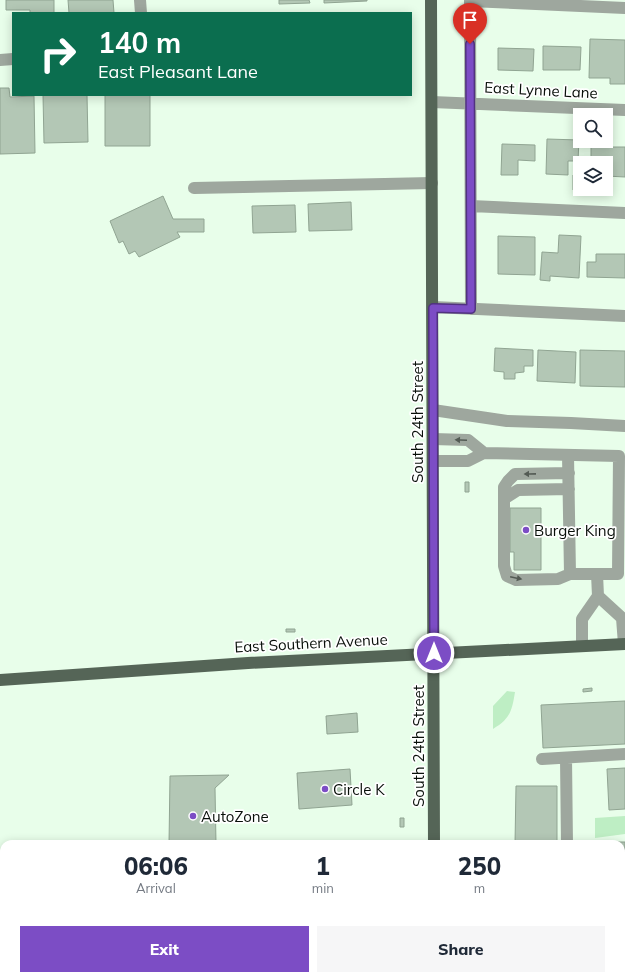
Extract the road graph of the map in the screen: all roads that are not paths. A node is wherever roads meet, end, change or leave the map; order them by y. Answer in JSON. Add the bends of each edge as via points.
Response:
{"nodes":[{"id":1,"x":140,"y":0,"type":"edge"},
{"id":2,"x":432,"y":0,"type":"edge"},
{"id":3,"x":470,"y":0,"type":"edge"},
{"id":4,"x":625,"y":8,"type":"edge"},
{"id":5,"x":140,"y":12,"type":"edge"},
{"id":6,"x":0,"y":60,"type":"edge"},
{"id":7,"x":12,"y":60,"type":"edge"},
{"id":8,"x":432,"y":102,"type":"junction"},
{"id":9,"x":470,"y":103,"type":"junction"},
{"id":10,"x":625,"y":110,"type":"edge"},
{"id":11,"x":432,"y":183,"type":"junction"},
{"id":12,"x":194,"y":188,"type":"dead end"},
{"id":13,"x":471,"y":206,"type":"junction"},
{"id":14,"x":625,"y":213,"type":"edge"},
{"id":15,"x":433,"y":308,"type":"junction"},
{"id":16,"x":471,"y":309,"type":"junction"},
{"id":17,"x":625,"y":316,"type":"edge"},
{"id":18,"x":433,"y":410,"type":"junction"},
{"id":19,"x":625,"y":426,"type":"edge"},
{"id":20,"x":433,"y":439,"type":"junction"},
{"id":21,"x":484,"y":454,"type":"junction"},
{"id":22,"x":568,"y":455,"type":"junction"},
{"id":23,"x":433,"y":461,"type":"junction"},
{"id":24,"x":569,"y":473,"type":"junction"},
{"id":25,"x":569,"y":489,"type":"junction"},
{"id":26,"x":504,"y":498,"type":"junction"},
{"id":27,"x":570,"y":574,"type":"junction"},
{"id":28,"x":597,"y":574,"type":"junction"},
{"id":29,"x":598,"y":596,"type":"junction"},
{"id":30,"x":624,"y":644,"type":"edge"},
{"id":31,"x":582,"y":646,"type":"junction"},
{"id":32,"x":434,"y":653,"type":"junction"},
{"id":33,"x":0,"y":680,"type":"edge"},
{"id":34,"x":625,"y":754,"type":"edge"},
{"id":35,"x":566,"y":758,"type":"junction"},
{"id":36,"x":542,"y":759,"type":"dead end"},
{"id":37,"x":434,"y":840,"type":"edge"},
{"id":38,"x":567,"y":840,"type":"edge"}],
"edges":[{"from":1,"to":5,"type":"street"},
{"from":2,"to":8,"type":"main road","name":"South 24th Street"},
{"from":3,"to":4,"type":"street"},
{"from":3,"to":9,"type":"street"},
{"from":6,"to":7,"type":"street"},
{"from":8,"to":9,"type":"street","name":"East Lynne Lane"},
{"from":8,"to":11,"type":"main road","name":"South 24th Street"},
{"from":9,"to":10,"type":"street","name":"East Lynne Lane"},
{"from":9,"to":13,"type":"street"},
{"from":11,"to":12,"type":"street"},
{"from":11,"to":15,"type":"main road","name":"South 24th Street"},
{"from":13,"to":14,"type":"street"},
{"from":13,"to":16,"type":"street"},
{"from":15,"to":16,"type":"street"},
{"from":15,"to":18,"type":"main road","name":"South 24th Street"},
{"from":16,"to":17,"type":"street"},
{"from":18,"to":19,"type":"street","via":[[507,421]]},
{"from":18,"to":20,"type":"main road","name":"South 24th Street"},
{"from":21,"to":20,"type":"street","one_way":true,"via":[[468,440]]},
{"from":20,"to":23,"type":"main road","name":"South 24th Street"},
{"from":21,"to":22,"type":"street"},
{"from":21,"to":23,"type":"street","via":[[468,461]]},
{"from":22,"to":24,"type":"street"},
{"from":22,"to":28,"type":"street","via":[[619,456],[618,574]]},
{"from":23,"to":32,"type":"main road","name":"South 24th Street"},
{"from":24,"to":25,"type":"street"},
{"from":24,"to":26,"type":"street","one_way":true,"via":[[515,474],[504,487]]},
{"from":25,"to":26,"type":"street","via":[[518,490]]},
{"from":25,"to":27,"type":"street"},
{"from":26,"to":27,"type":"street","one_way":true,"via":[[504,566],[507,576],[516,580],[558,578]]},
{"from":27,"to":28,"type":"street"},
{"from":28,"to":29,"type":"street"},
{"from":29,"to":30,"type":"street","via":[[622,618]]},
{"from":29,"to":31,"type":"street","via":[[582,619]]},
{"from":30,"to":31,"type":"main road","name":"East Southern Avenue"},
{"from":31,"to":32,"type":"main road","name":"East Southern Avenue"},
{"from":32,"to":33,"type":"main road","name":"East Southern Avenue"},
{"from":32,"to":37,"type":"main road","name":"South 24th Street"},
{"from":34,"to":35,"type":"street"},
{"from":35,"to":36,"type":"street"},
{"from":35,"to":38,"type":"street"}]}
